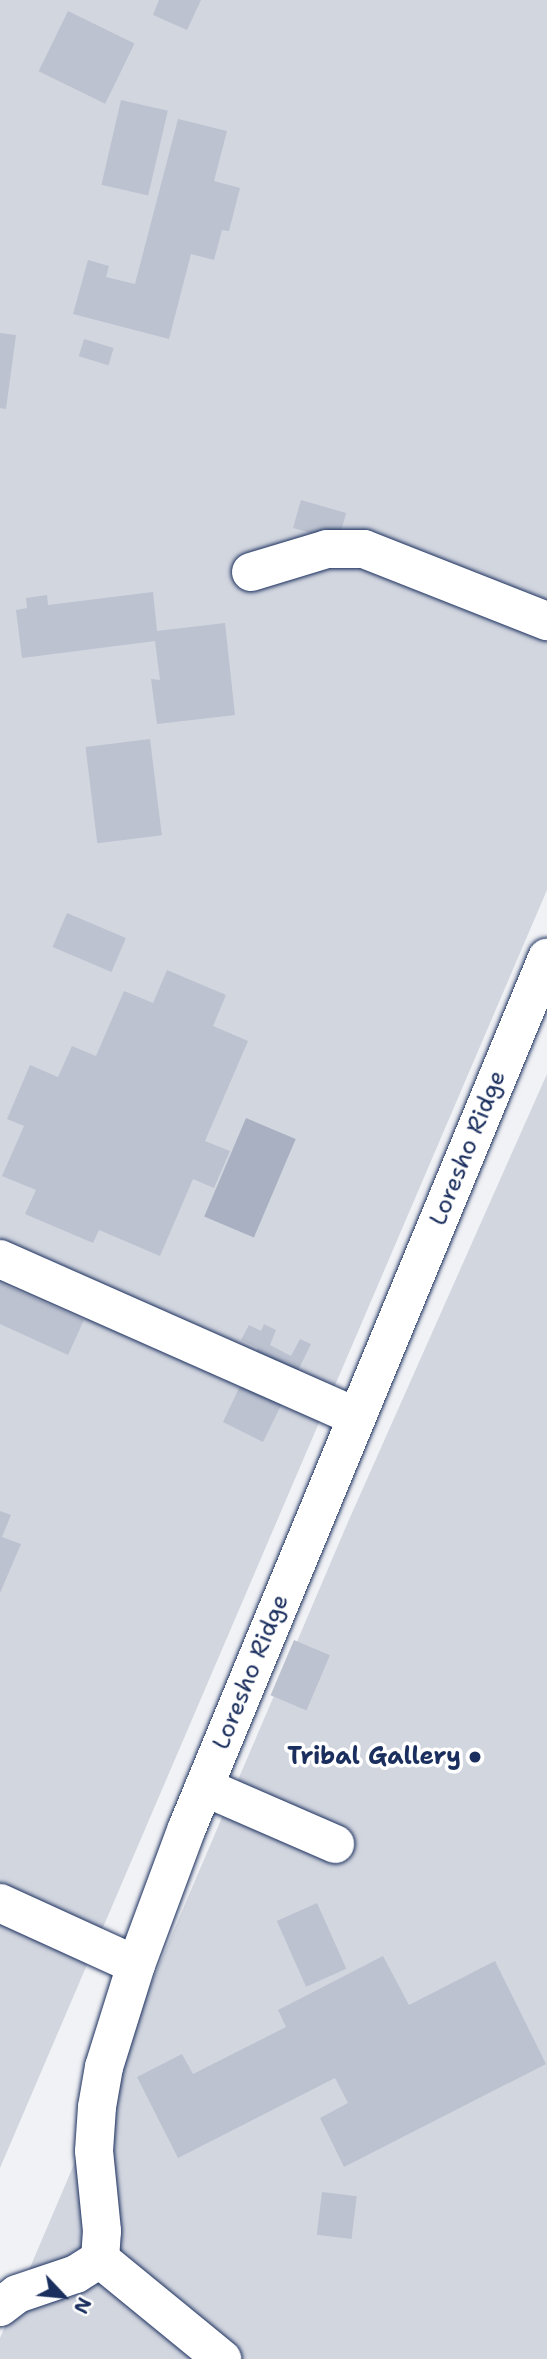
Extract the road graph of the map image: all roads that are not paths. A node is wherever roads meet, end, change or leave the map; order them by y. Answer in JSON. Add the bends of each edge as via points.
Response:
{"nodes":[{"id":1,"x":251,"y":572,"type":"dead end"},
{"id":2,"x":547,"y":621,"type":"edge"},
{"id":3,"x":547,"y":958,"type":"edge"},
{"id":4,"x":0,"y":1259,"type":"edge"},
{"id":5,"x":357,"y":1417,"type":"junction"},
{"id":6,"x":204,"y":1787,"type":"junction"},
{"id":7,"x":335,"y":1844,"type":"dead end"},
{"id":8,"x":0,"y":1903,"type":"edge"},
{"id":9,"x":136,"y":1965,"type":"junction"},
{"id":10,"x":100,"y":2259,"type":"junction"},
{"id":11,"x":0,"y":2307,"type":"edge"},
{"id":12,"x":222,"y":2359,"type":"edge"}],
"edges":[{"from":1,"to":2,"type":"main road","via":[[327,549],[364,549]]},
{"from":3,"to":5,"type":"main road","name":"Loresho Ridge"},
{"from":4,"to":5,"type":"main road"},
{"from":5,"to":6,"type":"main road","name":"Loresho Ridge"},
{"from":6,"to":7,"type":"main road"},
{"from":6,"to":9,"type":"main road","name":"Loresho Ridge"},
{"from":8,"to":9,"type":"main road"},
{"from":9,"to":10,"type":"main road","name":"Loresho Ridge","via":[[104,2067],[97,2107],[94,2151],[103,2231]]},
{"from":10,"to":11,"type":"main road","via":[[76,2274],[17,2294]]},
{"from":10,"to":12,"type":"main road"}]}
